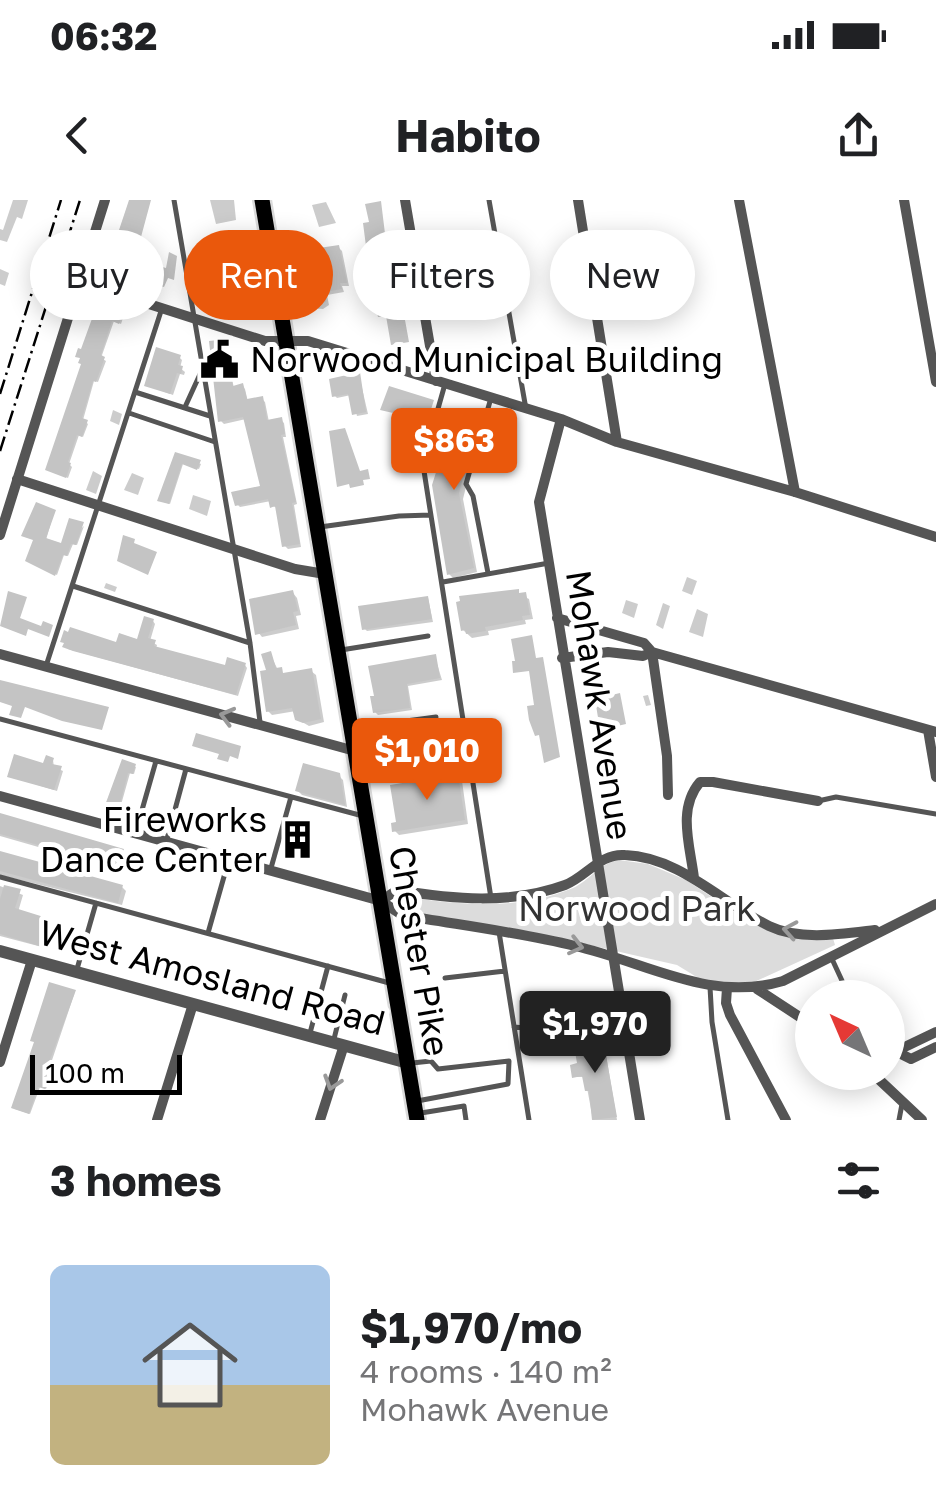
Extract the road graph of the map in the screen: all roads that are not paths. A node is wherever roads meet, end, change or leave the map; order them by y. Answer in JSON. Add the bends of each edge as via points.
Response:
{"nodes":[{"id":1,"x":106,"y":200,"type":"edge"},
{"id":2,"x":174,"y":200,"type":"edge"},
{"id":3,"x":262,"y":200,"type":"edge"},
{"id":4,"x":404,"y":200,"type":"edge"},
{"id":5,"x":488,"y":200,"type":"edge"},
{"id":6,"x":578,"y":200,"type":"edge"},
{"id":7,"x":739,"y":200,"type":"edge"},
{"id":8,"x":904,"y":200,"type":"edge"},
{"id":9,"x":96,"y":230,"type":"edge"},
{"id":10,"x":184,"y":261,"type":"edge"},
{"id":11,"x":68,"y":320,"type":"edge"},
{"id":12,"x":158,"y":320,"type":"edge"},
{"id":13,"x":194,"y":320,"type":"edge"},
{"id":14,"x":205,"y":320,"type":"edge"},
{"id":15,"x":286,"y":341,"type":"junction"},
{"id":16,"x":202,"y":369,"type":"junction"},
{"id":17,"x":936,"y":382,"type":"edge"},
{"id":18,"x":440,"y":383,"type":"junction"},
{"id":19,"x":135,"y":392,"type":"junction"},
{"id":20,"x":492,"y":398,"type":"junction"},
{"id":21,"x":185,"y":407,"type":"junction"},
{"id":22,"x":526,"y":409,"type":"junction"},
{"id":23,"x":129,"y":413,"type":"junction"},
{"id":24,"x":210,"y":416,"type":"junction"},
{"id":25,"x":560,"y":419,"type":"junction"},
{"id":26,"x":214,"y":442,"type":"junction"},
{"id":27,"x":617,"y":442,"type":"junction"},
{"id":28,"x":17,"y":480,"type":"junction"},
{"id":29,"x":795,"y":492,"type":"junction"},
{"id":30,"x":100,"y":506,"type":"junction"},
{"id":31,"x":431,"y":515,"type":"junction"},
{"id":32,"x":317,"y":528,"type":"junction"},
{"id":33,"x":0,"y":535,"type":"edge"},
{"id":34,"x":936,"y":537,"type":"edge"},
{"id":35,"x":233,"y":548,"type":"junction"},
{"id":36,"x":548,"y":563,"type":"junction"},
{"id":37,"x":488,"y":573,"type":"junction"},
{"id":38,"x":325,"y":574,"type":"junction"},
{"id":39,"x":442,"y":582,"type":"junction"},
{"id":40,"x":73,"y":586,"type":"junction"},
{"id":41,"x":558,"y":618,"type":"junction"},
{"id":42,"x":428,"y":636,"type":"dead end"},
{"id":43,"x":250,"y":643,"type":"junction"},
{"id":44,"x":338,"y":650,"type":"junction"},
{"id":45,"x":652,"y":652,"type":"junction"},
{"id":46,"x":0,"y":654,"type":"edge"},
{"id":47,"x":562,"y":658,"type":"junction"},
{"id":48,"x":46,"y":666,"type":"junction"},
{"id":49,"x":436,"y":717,"type":"dead end"},
{"id":50,"x":0,"y":719,"type":"edge"},
{"id":51,"x":260,"y":725,"type":"junction"},
{"id":52,"x":351,"y":728,"type":"junction"},
{"id":53,"x":932,"y":731,"type":"edge"},
{"id":54,"x":355,"y":751,"type":"junction"},
{"id":55,"x":156,"y":761,"type":"junction"},
{"id":56,"x":186,"y":769,"type":"junction"},
{"id":57,"x":936,"y":777,"type":"edge"},
{"id":58,"x":668,"y":795,"type":"dead end"},
{"id":59,"x":0,"y":796,"type":"edge"},
{"id":60,"x":291,"y":796,"type":"junction"},
{"id":61,"x":818,"y":800,"type":"joint"},
{"id":62,"x":936,"y":814,"type":"edge"},
{"id":63,"x":366,"y":816,"type":"junction"},
{"id":64,"x":136,"y":834,"type":"junction"},
{"id":65,"x":166,"y":842,"type":"junction"},
{"id":66,"x":229,"y":860,"type":"junction"},
{"id":67,"x":597,"y":864,"type":"junction"},
{"id":68,"x":270,"y":871,"type":"junction"},
{"id":69,"x":0,"y":877,"type":"edge"},
{"id":70,"x":694,"y":878,"type":"junction"},
{"id":71,"x":491,"y":898,"type":"junction"},
{"id":72,"x":381,"y":902,"type":"junction"},
{"id":73,"x":96,"y":903,"type":"junction"},
{"id":74,"x":936,"y":904,"type":"edge"},
{"id":75,"x":886,"y":928,"type":"junction"},
{"id":76,"x":498,"y":932,"type":"junction"},
{"id":77,"x":208,"y":934,"type":"junction"},
{"id":78,"x":0,"y":951,"type":"edge"},
{"id":79,"x":831,"y":956,"type":"junction"},
{"id":80,"x":613,"y":957,"type":"junction"},
{"id":81,"x":32,"y":960,"type":"junction"},
{"id":82,"x":328,"y":966,"type":"junction"},
{"id":83,"x":505,"y":970,"type":"junction"},
{"id":84,"x":76,"y":972,"type":"junction"},
{"id":85,"x":445,"y":978,"type":"dead end"},
{"id":86,"x":842,"y":980,"type":"edge"},
{"id":87,"x":394,"y":985,"type":"junction"},
{"id":88,"x":710,"y":987,"type":"junction"},
{"id":89,"x":728,"y":988,"type":"junction"},
{"id":90,"x":757,"y":988,"type":"junction"},
{"id":91,"x":345,"y":995,"type":"dead end"},
{"id":92,"x":193,"y":1004,"type":"junction"},
{"id":93,"x":795,"y":1014,"type":"edge"},
{"id":94,"x":589,"y":1022,"type":"dead end"},
{"id":95,"x":514,"y":1027,"type":"junction"},
{"id":96,"x":936,"y":1032,"type":"edge"},
{"id":97,"x":309,"y":1036,"type":"junction"},
{"id":98,"x":338,"y":1044,"type":"junction"},
{"id":99,"x":905,"y":1046,"type":"edge"},
{"id":100,"x":936,"y":1047,"type":"edge"},
{"id":101,"x":905,"y":1057,"type":"edge"},
{"id":102,"x":520,"y":1060,"type":"junction"},
{"id":103,"x":509,"y":1061,"type":"junction"},
{"id":104,"x":0,"y":1062,"type":"edge"},
{"id":105,"x":408,"y":1063,"type":"junction"},
{"id":106,"x":890,"y":1090,"type":"edge"},
{"id":107,"x":903,"y":1102,"type":"junction"},
{"id":108,"x":448,"y":1109,"type":"junction"},
{"id":109,"x":438,"y":1110,"type":"junction"},
{"id":110,"x":416,"y":1112,"type":"edge"},
{"id":111,"x":450,"y":1119,"type":"edge"},
{"id":112,"x":157,"y":1120,"type":"edge"},
{"id":113,"x":320,"y":1120,"type":"edge"},
{"id":114,"x":440,"y":1120,"type":"edge"},
{"id":115,"x":466,"y":1120,"type":"edge"},
{"id":116,"x":529,"y":1120,"type":"edge"},
{"id":117,"x":640,"y":1120,"type":"edge"},
{"id":118,"x":728,"y":1120,"type":"edge"},
{"id":119,"x":786,"y":1120,"type":"edge"},
{"id":120,"x":899,"y":1120,"type":"edge"},
{"id":121,"x":922,"y":1120,"type":"edge"}],
"edges":[{"from":1,"to":9,"type":"street"},
{"from":2,"to":10,"type":"lane"},
{"from":3,"to":15,"type":"main road","name":"Chester Pike"},
{"from":4,"to":18,"type":"street"},
{"from":5,"to":22,"type":"lane"},
{"from":6,"to":27,"type":"street"},
{"from":7,"to":29,"type":"street"},
{"from":8,"to":17,"type":"street"},
{"from":11,"to":28,"type":"street"},
{"from":12,"to":19,"type":"lane"},
{"from":13,"to":16,"type":"lane"},
{"from":14,"to":15,"type":"street","via":[[265,341]]},
{"from":15,"to":18,"type":"street","via":[[308,341]]},
{"from":15,"to":32,"type":"main road","name":"Chester Pike"},
{"from":16,"to":21,"type":"lane"},
{"from":16,"to":24,"type":"lane"},
{"from":18,"to":20,"type":"street"},
{"from":18,"to":31,"type":"lane","via":[[424,458]]},
{"from":19,"to":21,"type":"lane"},
{"from":19,"to":23,"type":"lane"},
{"from":20,"to":22,"type":"street"},
{"from":20,"to":37,"type":"lane","via":[[466,484]]},
{"from":21,"to":24,"type":"lane"},
{"from":22,"to":25,"type":"street"},
{"from":23,"to":26,"type":"lane"},
{"from":23,"to":30,"type":"lane"},
{"from":24,"to":26,"type":"lane"},
{"from":25,"to":27,"type":"street"},
{"from":25,"to":36,"type":"street","name":"Mohawk Avenue","via":[[538,502]]},
{"from":26,"to":35,"type":"lane"},
{"from":27,"to":29,"type":"street"},
{"from":28,"to":30,"type":"street"},
{"from":28,"to":33,"type":"street"},
{"from":29,"to":34,"type":"street"},
{"from":30,"to":35,"type":"street"},
{"from":30,"to":40,"type":"lane"},
{"from":31,"to":32,"type":"lane"},
{"from":31,"to":39,"type":"lane"},
{"from":32,"to":38,"type":"main road","name":"Chester Pike"},
{"from":35,"to":38,"type":"street"},
{"from":35,"to":43,"type":"lane"},
{"from":36,"to":37,"type":"lane"},
{"from":36,"to":41,"type":"street","name":"Mohawk Avenue"},
{"from":37,"to":39,"type":"lane"},
{"from":38,"to":44,"type":"main road","name":"Chester Pike"},
{"from":39,"to":71,"type":"lane"},
{"from":40,"to":43,"type":"lane"},
{"from":40,"to":48,"type":"lane"},
{"from":41,"to":45,"type":"street","via":[[644,643]]},
{"from":41,"to":47,"type":"street","name":"Mohawk Avenue"},
{"from":42,"to":44,"type":"lane"},
{"from":43,"to":51,"type":"lane"},
{"from":44,"to":52,"type":"main road","name":"Chester Pike"},
{"from":45,"to":47,"type":"street"},
{"from":45,"to":53,"type":"street"},
{"from":45,"to":58,"type":"street"},
{"from":46,"to":48,"type":"street"},
{"from":47,"to":67,"type":"street","name":"Mohawk Avenue"},
{"from":51,"to":48,"type":"street","one_way":true},
{"from":49,"to":52,"type":"lane"},
{"from":50,"to":55,"type":"lane"},
{"from":51,"to":54,"type":"street"},
{"from":52,"to":54,"type":"main road","name":"Chester Pike"},
{"from":53,"to":57,"type":"street"},
{"from":54,"to":63,"type":"main road","name":"Chester Pike"},
{"from":55,"to":56,"type":"lane"},
{"from":55,"to":64,"type":"lane"},
{"from":56,"to":60,"type":"lane"},
{"from":56,"to":65,"type":"lane"},
{"from":59,"to":64,"type":"street"},
{"from":60,"to":63,"type":"lane"},
{"from":60,"to":68,"type":"lane"},
{"from":61,"to":62,"type":"lane","via":[[836,797]]},
{"from":61,"to":70,"type":"street","via":[[700,782],[686,809]]},
{"from":63,"to":72,"type":"main road","name":"Chester Pike"},
{"from":64,"to":65,"type":"street"},
{"from":65,"to":66,"type":"street"},
{"from":66,"to":68,"type":"street"},
{"from":66,"to":77,"type":"lane"},
{"from":67,"to":70,"type":"street","via":[[628,855]]},
{"from":67,"to":71,"type":"street","via":[[560,887]]},
{"from":67,"to":80,"type":"street","name":"Mohawk Avenue"},
{"from":68,"to":72,"type":"street"},
{"from":69,"to":73,"type":"lane"},
{"from":75,"to":70,"type":"street","one_way":true,"via":[[832,935],[781,930]]},
{"from":71,"to":72,"type":"street","via":[[396,890]]},
{"from":72,"to":76,"type":"street","via":[[402,915]]},
{"from":72,"to":87,"type":"main road","name":"Chester Pike"},
{"from":73,"to":77,"type":"lane"},
{"from":73,"to":84,"type":"lane"},
{"from":74,"to":75,"type":"street"},
{"from":75,"to":79,"type":"street"},
{"from":76,"to":80,"type":"street","one_way":true},
{"from":76,"to":83,"type":"lane"},
{"from":77,"to":82,"type":"lane"},
{"from":78,"to":81,"type":"street","name":"West Amosland Road"},
{"from":79,"to":86,"type":"lane"},
{"from":79,"to":90,"type":"street"},
{"from":80,"to":88,"type":"street"},
{"from":80,"to":117,"type":"street","name":"Mohawk Avenue"},
{"from":81,"to":84,"type":"street","name":"West Amosland Road"},
{"from":81,"to":104,"type":"street"},
{"from":82,"to":87,"type":"lane"},
{"from":82,"to":97,"type":"lane"},
{"from":83,"to":85,"type":"lane"},
{"from":83,"to":95,"type":"lane"},
{"from":84,"to":92,"type":"street","name":"West Amosland Road"},
{"from":87,"to":105,"type":"main road","name":"Chester Pike"},
{"from":88,"to":89,"type":"street"},
{"from":88,"to":118,"type":"lane"},
{"from":89,"to":90,"type":"street"},
{"from":89,"to":119,"type":"street","via":[[730,1015]]},
{"from":90,"to":93,"type":"street"},
{"from":91,"to":98,"type":"lane"},
{"from":92,"to":97,"type":"street","name":"West Amosland Road"},
{"from":92,"to":112,"type":"street"},
{"from":94,"to":95,"type":"lane","via":[[547,1030]]},
{"from":95,"to":102,"type":"lane"},
{"from":96,"to":99,"type":"street"},
{"from":97,"to":98,"type":"street","name":"West Amosland Road"},
{"from":98,"to":105,"type":"street","name":"West Amosland Road"},
{"from":98,"to":113,"type":"street","one_way":true},
{"from":100,"to":101,"type":"street"},
{"from":102,"to":103,"type":"lane"},
{"from":102,"to":116,"type":"lane"},
{"from":103,"to":105,"type":"lane","via":[[438,1069],[431,1061]]},
{"from":103,"to":110,"type":"lane","via":[[508,1084],[439,1097]]},
{"from":105,"to":110,"type":"main road","name":"Chester Pike"},
{"from":106,"to":107,"type":"street"},
{"from":107,"to":120,"type":"lane"},
{"from":107,"to":121,"type":"street"},
{"from":108,"to":109,"type":"lane"},
{"from":108,"to":111,"type":"lane"},
{"from":108,"to":115,"type":"lane","via":[[464,1106]]},
{"from":109,"to":110,"type":"lane"},
{"from":109,"to":114,"type":"lane"}]}
